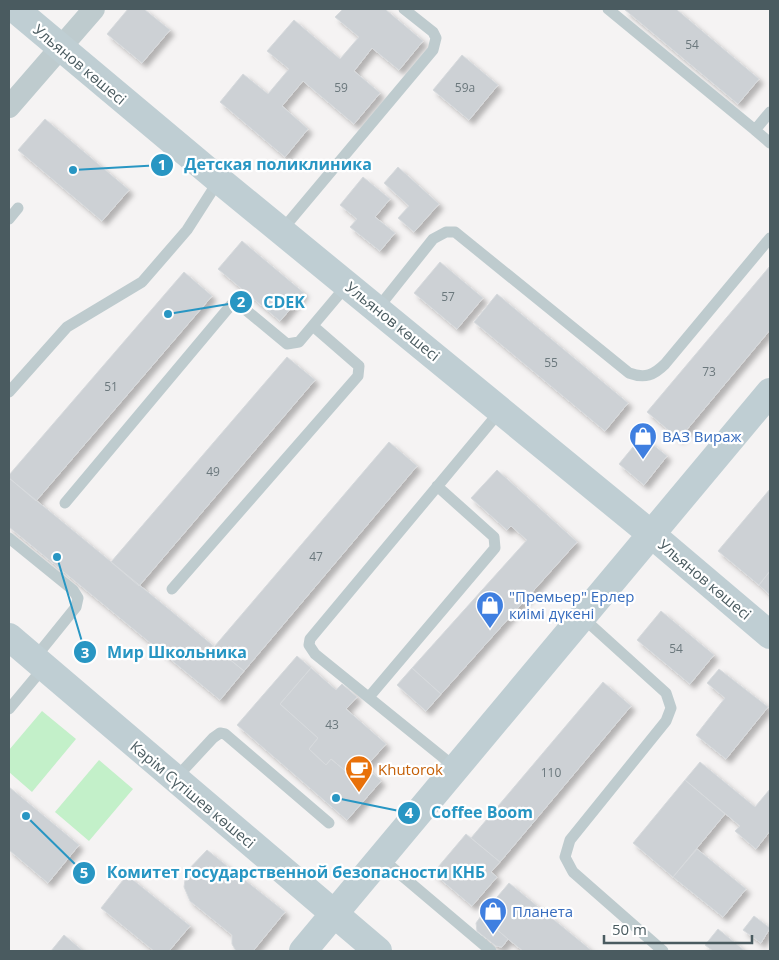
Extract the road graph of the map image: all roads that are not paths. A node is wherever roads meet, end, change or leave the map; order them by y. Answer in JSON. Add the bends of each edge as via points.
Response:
{"nodes":[{"id":1,"x":15,"y":9,"type":"edge"},
{"id":2,"x":94,"y":9,"type":"edge"},
{"id":3,"x":404,"y":9,"type":"edge"},
{"id":4,"x":608,"y":9,"type":"edge"},
{"id":5,"x":61,"y":47,"type":"junction"},
{"id":6,"x":9,"y":107,"type":"edge"},
{"id":7,"x":770,"y":112,"type":"edge"},
{"id":8,"x":755,"y":130,"type":"junction"},
{"id":9,"x":770,"y":143,"type":"edge"},
{"id":10,"x":219,"y":180,"type":"junction"},
{"id":11,"x":18,"y":208,"type":"dead end"},
{"id":12,"x":9,"y":218,"type":"edge"},
{"id":13,"x":282,"y":230,"type":"junction"},
{"id":14,"x":770,"y":238,"type":"edge"},
{"id":15,"x":348,"y":284,"type":"junction"},
{"id":16,"x":378,"y":308,"type":"junction"},
{"id":17,"x":313,"y":326,"type":"junction"},
{"id":18,"x":9,"y":392,"type":"edge"},
{"id":19,"x":770,"y":392,"type":"edge"},
{"id":20,"x":501,"y":410,"type":"junction"},
{"id":21,"x":436,"y":486,"type":"junction"},
{"id":22,"x":65,"y":503,"type":"dead end"},
{"id":23,"x":652,"y":534,"type":"junction"},
{"id":24,"x":9,"y":538,"type":"edge"},
{"id":25,"x":172,"y":589,"type":"dead end"},
{"id":26,"x":582,"y":617,"type":"junction"},
{"id":27,"x":770,"y":635,"type":"edge"},
{"id":28,"x":9,"y":637,"type":"edge"},
{"id":29,"x":39,"y":663,"type":"junction"},
{"id":30,"x":368,"y":697,"type":"junction"},
{"id":31,"x":9,"y":708,"type":"edge"},
{"id":32,"x":456,"y":768,"type":"junction"},
{"id":33,"x":175,"y":779,"type":"junction"},
{"id":34,"x":329,"y":823,"type":"dead end"},
{"id":35,"x":381,"y":858,"type":"junction"},
{"id":36,"x":334,"y":914,"type":"junction"},
{"id":37,"x":303,"y":951,"type":"edge"},
{"id":38,"x":378,"y":951,"type":"edge"},
{"id":39,"x":491,"y":951,"type":"edge"},
{"id":40,"x":663,"y":951,"type":"edge"}],
"edges":[{"from":1,"to":5,"type":"street","name":"Ульянов көшесі"},
{"from":2,"to":5,"type":"street"},
{"from":3,"to":13,"type":"lane","via":[[433,32],[436,38],[433,50]]},
{"from":4,"to":8,"type":"lane"},
{"from":5,"to":6,"type":"street"},
{"from":5,"to":10,"type":"street","name":"Ульянов көшесі"},
{"from":7,"to":8,"type":"lane"},
{"from":8,"to":9,"type":"lane"},
{"from":10,"to":13,"type":"street","name":"Ульянов көшесі"},
{"from":10,"to":18,"type":"lane","via":[[187,230],[142,282],[67,327]]},
{"from":11,"to":12,"type":"lane"},
{"from":13,"to":15,"type":"street","name":"Ульянов көшесі"},
{"from":14,"to":16,"type":"lane","via":[[657,372],[648,376],[629,373],[455,232],[446,232],[433,239]]},
{"from":15,"to":16,"type":"street","name":"Ульянов көшесі"},
{"from":15,"to":17,"type":"lane"},
{"from":16,"to":20,"type":"street","name":"Ульянов көшесі"},
{"from":17,"to":22,"type":"lane","via":[[299,342],[287,344],[241,306],[231,305]]},
{"from":17,"to":25,"type":"lane","via":[[359,366],[358,376]]},
{"from":19,"to":23,"type":"street"},
{"from":20,"to":21,"type":"lane"},
{"from":20,"to":23,"type":"street","name":"Ульянов көшесі"},
{"from":21,"to":30,"type":"lane","via":[[310,639],[309,645],[315,654]]},
{"from":21,"to":30,"type":"lane","via":[[490,533],[496,542],[495,548]]},
{"from":23,"to":26,"type":"street"},
{"from":23,"to":27,"type":"street","name":"Ульянов көшесі"},
{"from":24,"to":29,"type":"lane","via":[[73,590],[78,598]]},
{"from":26,"to":32,"type":"street"},
{"from":26,"to":40,"type":"lane","via":[[666,693],[671,708],[666,721],[570,840],[565,856],[573,872]]},
{"from":28,"to":29,"type":"street","name":"Кәрім Сүтішев көшесі"},
{"from":29,"to":31,"type":"lane"},
{"from":29,"to":33,"type":"street","name":"Кәрім Сүтішев көшесі"},
{"from":30,"to":32,"type":"lane"},
{"from":32,"to":35,"type":"street"},
{"from":33,"to":34,"type":"lane","via":[[213,738],[220,733],[225,734]]},
{"from":33,"to":36,"type":"street","name":"Кәрім Сүтішев көшесі"},
{"from":35,"to":36,"type":"street"},
{"from":35,"to":39,"type":"lane"},
{"from":36,"to":37,"type":"street"},
{"from":36,"to":38,"type":"street","name":"Кәрім Сүтішев көшесі"}]}
